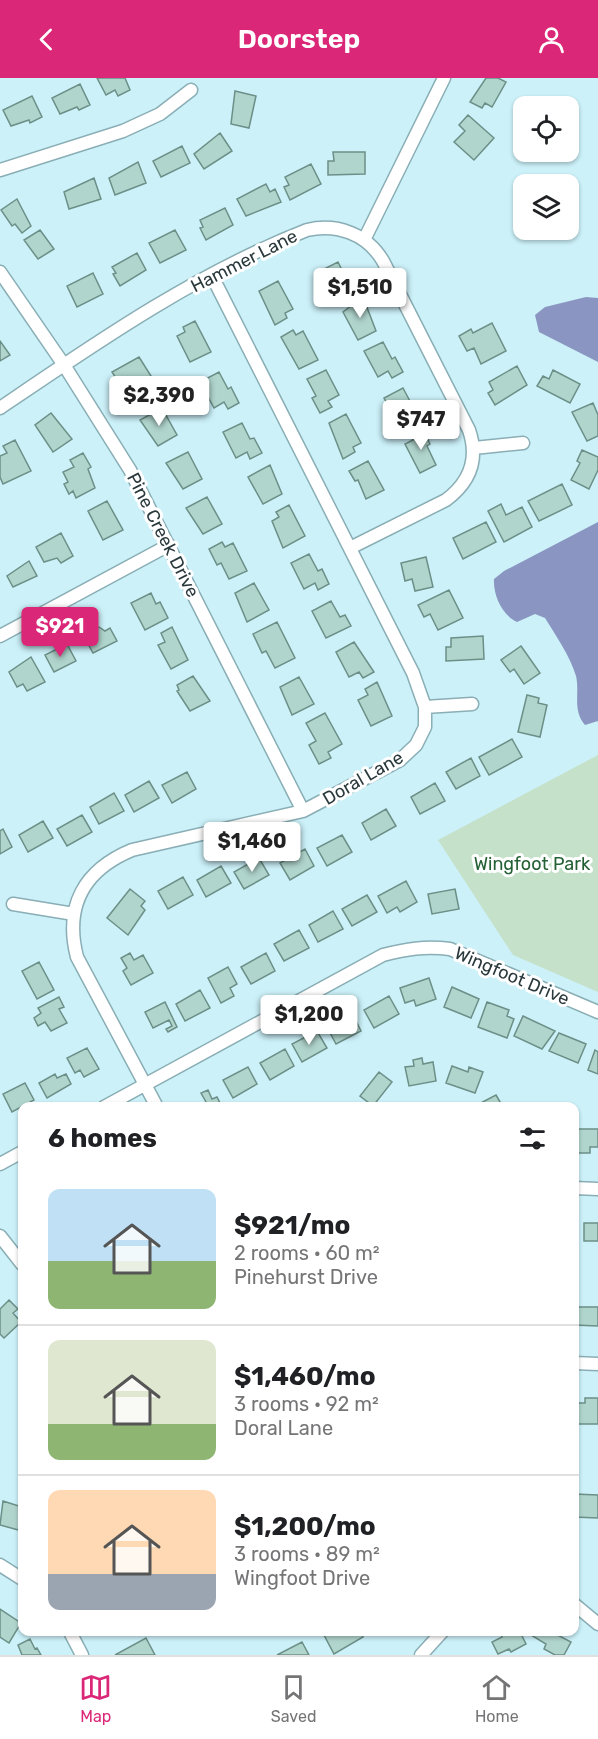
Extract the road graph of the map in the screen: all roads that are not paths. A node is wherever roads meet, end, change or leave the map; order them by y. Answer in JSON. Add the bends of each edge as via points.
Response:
{"nodes":[{"id":1,"x":444,"y":78,"type":"edge"},
{"id":2,"x":191,"y":90,"type":"dead end"},
{"id":3,"x":0,"y":170,"type":"edge"},
{"id":4,"x":364,"y":240,"type":"junction"},
{"id":5,"x":0,"y":272,"type":"edge"},
{"id":6,"x":212,"y":276,"type":"junction"},
{"id":7,"x":64,"y":365,"type":"junction"},
{"id":8,"x":0,"y":408,"type":"edge"},
{"id":9,"x":523,"y":444,"type":"dead end"},
{"id":10,"x":474,"y":448,"type":"junction"},
{"id":11,"x":169,"y":545,"type":"junction"},
{"id":12,"x":350,"y":548,"type":"junction"},
{"id":13,"x":0,"y":636,"type":"edge"},
{"id":14,"x":472,"y":704,"type":"dead end"},
{"id":15,"x":425,"y":707,"type":"junction"},
{"id":16,"x":303,"y":811,"type":"junction"},
{"id":17,"x":13,"y":904,"type":"dead end"},
{"id":18,"x":74,"y":914,"type":"junction"},
{"id":19,"x":598,"y":1012,"type":"edge"},
{"id":20,"x":144,"y":1085,"type":"junction"},
{"id":21,"x":113,"y":1102,"type":"edge"},
{"id":22,"x":154,"y":1102,"type":"edge"},
{"id":23,"x":18,"y":1154,"type":"edge"},
{"id":24,"x":0,"y":1164,"type":"edge"},
{"id":25,"x":579,"y":1188,"type":"edge"},
{"id":26,"x":598,"y":1189,"type":"edge"},
{"id":27,"x":0,"y":1236,"type":"edge"},
{"id":28,"x":18,"y":1259,"type":"edge"},
{"id":29,"x":579,"y":1363,"type":"edge"},
{"id":30,"x":598,"y":1364,"type":"edge"},
{"id":31,"x":0,"y":1565,"type":"edge"},
{"id":32,"x":18,"y":1576,"type":"edge"},
{"id":33,"x":579,"y":1608,"type":"edge"},
{"id":34,"x":598,"y":1624,"type":"edge"},
{"id":35,"x":74,"y":1636,"type":"edge"},
{"id":36,"x":438,"y":1636,"type":"edge"},
{"id":37,"x":82,"y":1655,"type":"edge"},
{"id":38,"x":421,"y":1655,"type":"edge"}],
"edges":[{"from":1,"to":4,"type":"street"},
{"from":2,"to":3,"type":"street","via":[[160,114],[123,131]]},
{"from":4,"to":6,"type":"street","name":"Hammer Lane","via":[[345,230],[315,228]]},
{"from":4,"to":10,"type":"street","name":"Hammer Lane","via":[[383,261],[469,430]]},
{"from":5,"to":7,"type":"street","name":"Pine Creek Drive"},
{"from":6,"to":7,"type":"street","name":"Hammer Lane","via":[[136,318]]},
{"from":6,"to":12,"type":"street"},
{"from":7,"to":8,"type":"street","name":"Hammer Lane"},
{"from":7,"to":11,"type":"street","name":"Pine Creek Drive","via":[[115,444]]},
{"from":9,"to":10,"type":"street"},
{"from":10,"to":12,"type":"street","via":[[469,475],[456,493]]},
{"from":11,"to":13,"type":"street"},
{"from":11,"to":16,"type":"street","name":"Pine Creek Drive"},
{"from":12,"to":15,"type":"street","via":[[413,673]]},
{"from":14,"to":15,"type":"street"},
{"from":15,"to":16,"type":"street","name":"Doral Lane","via":[[424,727],[409,753]]},
{"from":16,"to":18,"type":"street","name":"Doral Lane","via":[[132,850],[96,871]]},
{"from":17,"to":18,"type":"street"},
{"from":18,"to":20,"type":"street","name":"Doral Lane","via":[[77,957]]},
{"from":19,"to":20,"type":"street","name":"Wingfoot Drive","via":[[450,949],[404,949],[382,955]]},
{"from":20,"to":21,"type":"street","name":"Wingfoot Drive"},
{"from":20,"to":22,"type":"street","name":"Doral Lane"},
{"from":23,"to":24,"type":"street"},
{"from":25,"to":26,"type":"street"},
{"from":27,"to":28,"type":"street"},
{"from":29,"to":30,"type":"street"},
{"from":31,"to":32,"type":"street"},
{"from":33,"to":34,"type":"street"},
{"from":35,"to":37,"type":"street"},
{"from":36,"to":38,"type":"street"}]}
